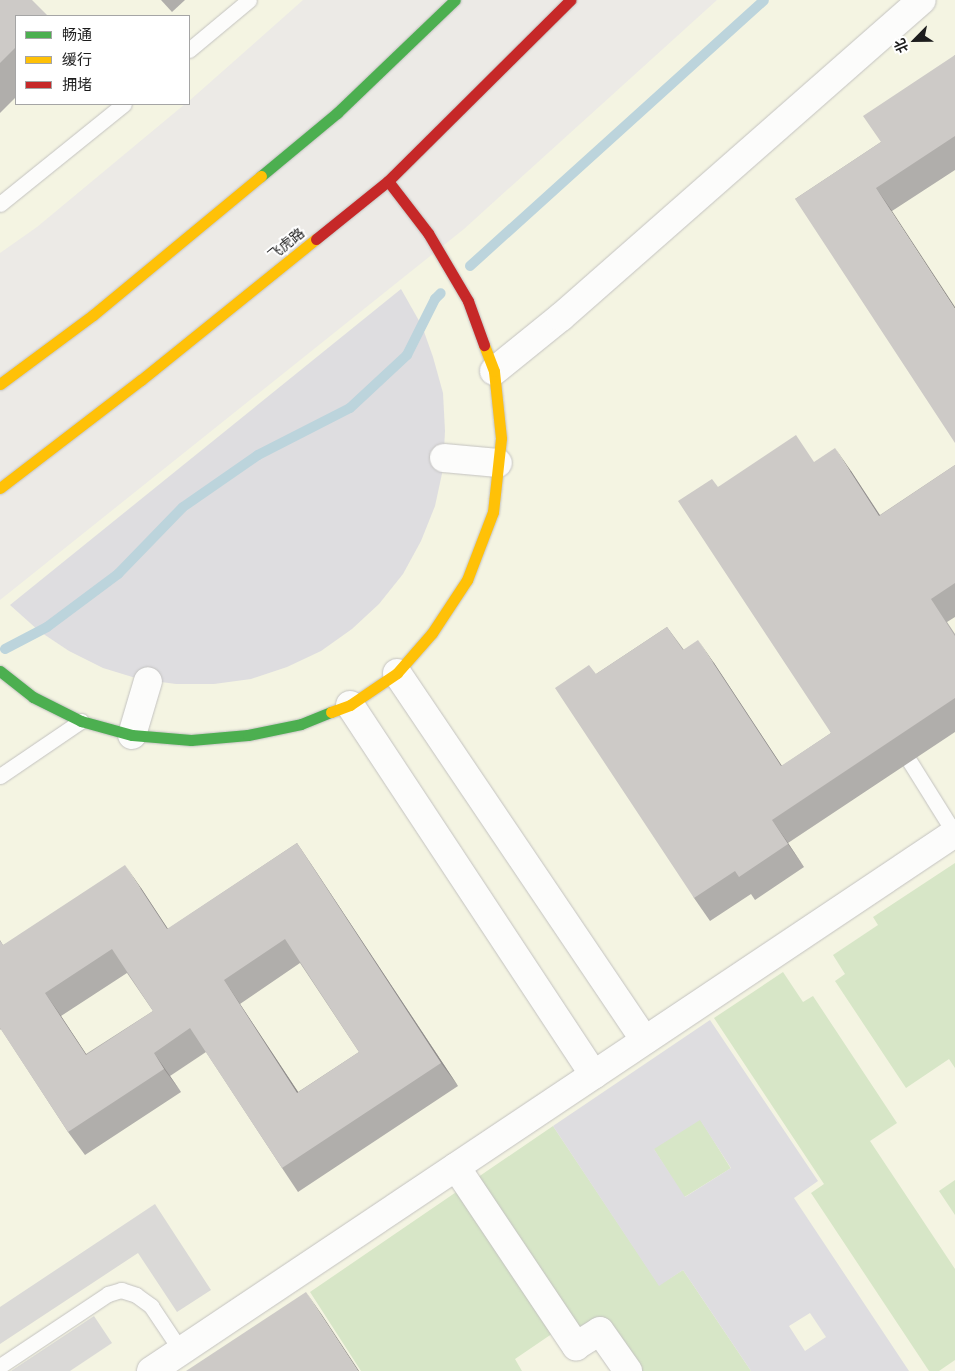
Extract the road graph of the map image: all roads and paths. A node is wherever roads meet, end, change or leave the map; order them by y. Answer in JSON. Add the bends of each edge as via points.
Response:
{"nodes":[{"id":1,"x":249,"y":0,"type":"edge"},
{"id":2,"x":455,"y":0,"type":"edge"},
{"id":3,"x":570,"y":0,"type":"edge"},
{"id":4,"x":922,"y":0,"type":"edge"},
{"id":5,"x":190,"y":49,"type":"edge"},
{"id":6,"x":123,"y":105,"type":"edge"},
{"id":7,"x":388,"y":181,"type":"junction"},
{"id":8,"x":0,"y":204,"type":"edge"},
{"id":9,"x":494,"y":372,"type":"junction"},
{"id":10,"x":0,"y":384,"type":"edge"},
{"id":11,"x":444,"y":458,"type":"dead end"},
{"id":12,"x":498,"y":464,"type":"junction"},
{"id":13,"x":0,"y":488,"type":"edge"},
{"id":14,"x":0,"y":671,"type":"edge"},
{"id":15,"x":397,"y":673,"type":"junction"},
{"id":16,"x":148,"y":680,"type":"dead end"},
{"id":17,"x":350,"y":705,"type":"junction"},
{"id":18,"x":81,"y":721,"type":"junction"},
{"id":19,"x":132,"y":735,"type":"junction"},
{"id":20,"x":910,"y":762,"type":"dead end"},
{"id":21,"x":0,"y":776,"type":"edge"},
{"id":22,"x":955,"y":834,"type":"edge"},
{"id":23,"x":645,"y":1040,"type":"junction"},
{"id":24,"x":594,"y":1074,"type":"junction"},
{"id":25,"x":456,"y":1166,"type":"junction"},
{"id":26,"x":181,"y":1351,"type":"junction"},
{"id":27,"x":0,"y":1366,"type":"edge"},
{"id":28,"x":151,"y":1371,"type":"edge"},
{"id":29,"x":628,"y":1371,"type":"edge"}],
"edges":[{"from":1,"to":5,"type":"lane"},
{"from":2,"to":10,"type":"main road","via":[[337,113],[93,316]]},
{"from":3,"to":7,"type":"main road","name":"飞虎路"},
{"from":4,"to":9,"type":"street"},
{"from":6,"to":8,"type":"lane"},
{"from":7,"to":9,"type":"main road","via":[[428,233],[468,301]]},
{"from":7,"to":13,"type":"main road","name":"飞虎路","via":[[141,380]]},
{"from":9,"to":12,"type":"main road","via":[[501,438]]},
{"from":11,"to":12,"type":"street"},
{"from":12,"to":15,"type":"main road","via":[[493,512],[467,580],[432,633]]},
{"from":14,"to":18,"type":"main road","via":[[32,697]]},
{"from":15,"to":17,"type":"main road"},
{"from":15,"to":23,"type":"street"},
{"from":16,"to":19,"type":"street"},
{"from":17,"to":19,"type":"main road","via":[[301,724],[248,735],[191,740]]},
{"from":17,"to":24,"type":"street"},
{"from":18,"to":19,"type":"main road"},
{"from":18,"to":21,"type":"lane"},
{"from":20,"to":22,"type":"lane"},
{"from":22,"to":23,"type":"street"},
{"from":23,"to":24,"type":"street"},
{"from":24,"to":25,"type":"street"},
{"from":25,"to":26,"type":"street"},
{"from":25,"to":29,"type":"street","via":[[576,1346],[600,1330]]},
{"from":26,"to":27,"type":"lane","via":[[151,1306],[131,1292],[120,1290],[108,1294]]},
{"from":26,"to":28,"type":"street"}]}
